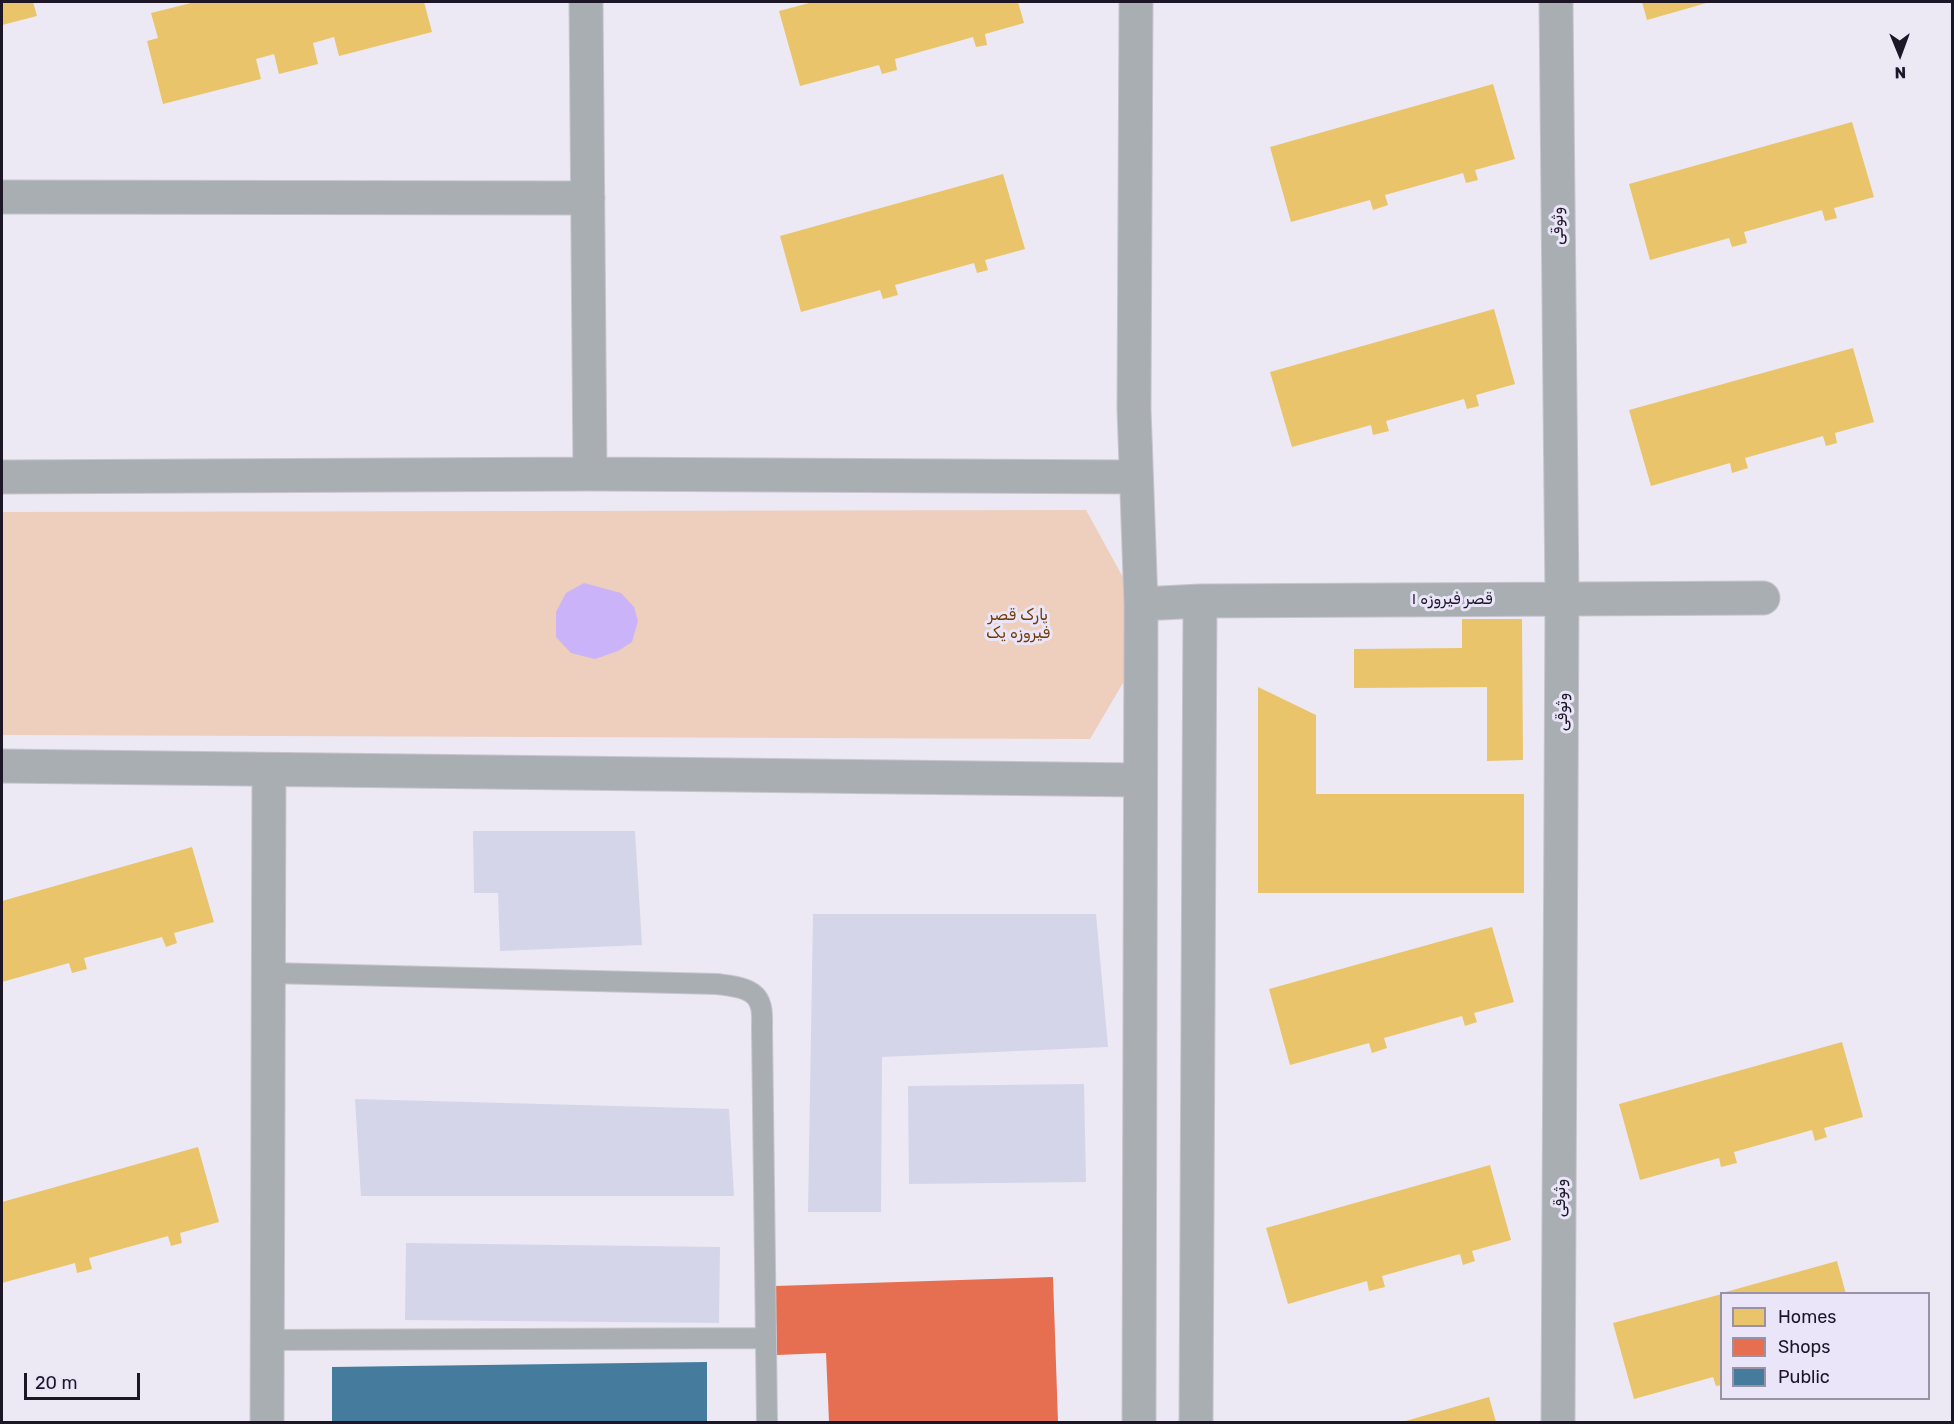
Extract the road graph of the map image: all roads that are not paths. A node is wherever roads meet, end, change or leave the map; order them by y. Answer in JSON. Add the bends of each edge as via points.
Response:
{"nodes":[{"id":1,"x":586,"y":2,"type":"edge"},
{"id":2,"x":1136,"y":2,"type":"edge"},
{"id":3,"x":1556,"y":2,"type":"edge"},
{"id":4,"x":2,"y":197,"type":"edge"},
{"id":5,"x":588,"y":198,"type":"junction"},
{"id":6,"x":590,"y":474,"type":"junction"},
{"id":7,"x":2,"y":477,"type":"edge"},
{"id":8,"x":1136,"y":477,"type":"junction"},
{"id":9,"x":1562,"y":598,"type":"junction"},
{"id":10,"x":1763,"y":598,"type":"dead end"},
{"id":11,"x":1200,"y":601,"type":"junction"},
{"id":12,"x":1140,"y":604,"type":"junction"},
{"id":13,"x":2,"y":766,"type":"edge"},
{"id":14,"x":269,"y":770,"type":"junction"},
{"id":15,"x":1139,"y":780,"type":"junction"},
{"id":16,"x":268,"y":973,"type":"junction"},
{"id":17,"x":766,"y":1338,"type":"junction"},
{"id":18,"x":267,"y":1340,"type":"junction"},
{"id":19,"x":267,"y":1422,"type":"edge"},
{"id":20,"x":767,"y":1422,"type":"edge"},
{"id":21,"x":1138,"y":1422,"type":"edge"},
{"id":22,"x":1196,"y":1422,"type":"edge"},
{"id":23,"x":1558,"y":1422,"type":"edge"}],
"edges":[{"from":1,"to":5,"type":"street"},
{"from":2,"to":8,"type":"street"},
{"from":3,"to":9,"type":"street","name":"وثوقی"},
{"from":4,"to":5,"type":"street"},
{"from":5,"to":6,"type":"street"},
{"from":6,"to":7,"type":"street"},
{"from":6,"to":8,"type":"street"},
{"from":8,"to":12,"type":"street"},
{"from":9,"to":10,"type":"street","name":"قصر فیروزه ۱"},
{"from":9,"to":11,"type":"street","name":"قصر فیروزه ۱"},
{"from":9,"to":23,"type":"street","name":"وثوقی"},
{"from":11,"to":12,"type":"street","name":"قصر فیروزه ۱"},
{"from":11,"to":22,"type":"street"},
{"from":12,"to":15,"type":"street"},
{"from":13,"to":14,"type":"street"},
{"from":14,"to":15,"type":"street"},
{"from":14,"to":16,"type":"street"},
{"from":15,"to":21,"type":"street"},
{"from":16,"to":17,"type":"lane","via":[[717,984],[740,988],[755,996],[761,1005],[762,1029]]},
{"from":16,"to":18,"type":"street"},
{"from":17,"to":18,"type":"lane"},
{"from":17,"to":20,"type":"lane"},
{"from":18,"to":19,"type":"street"}]}
